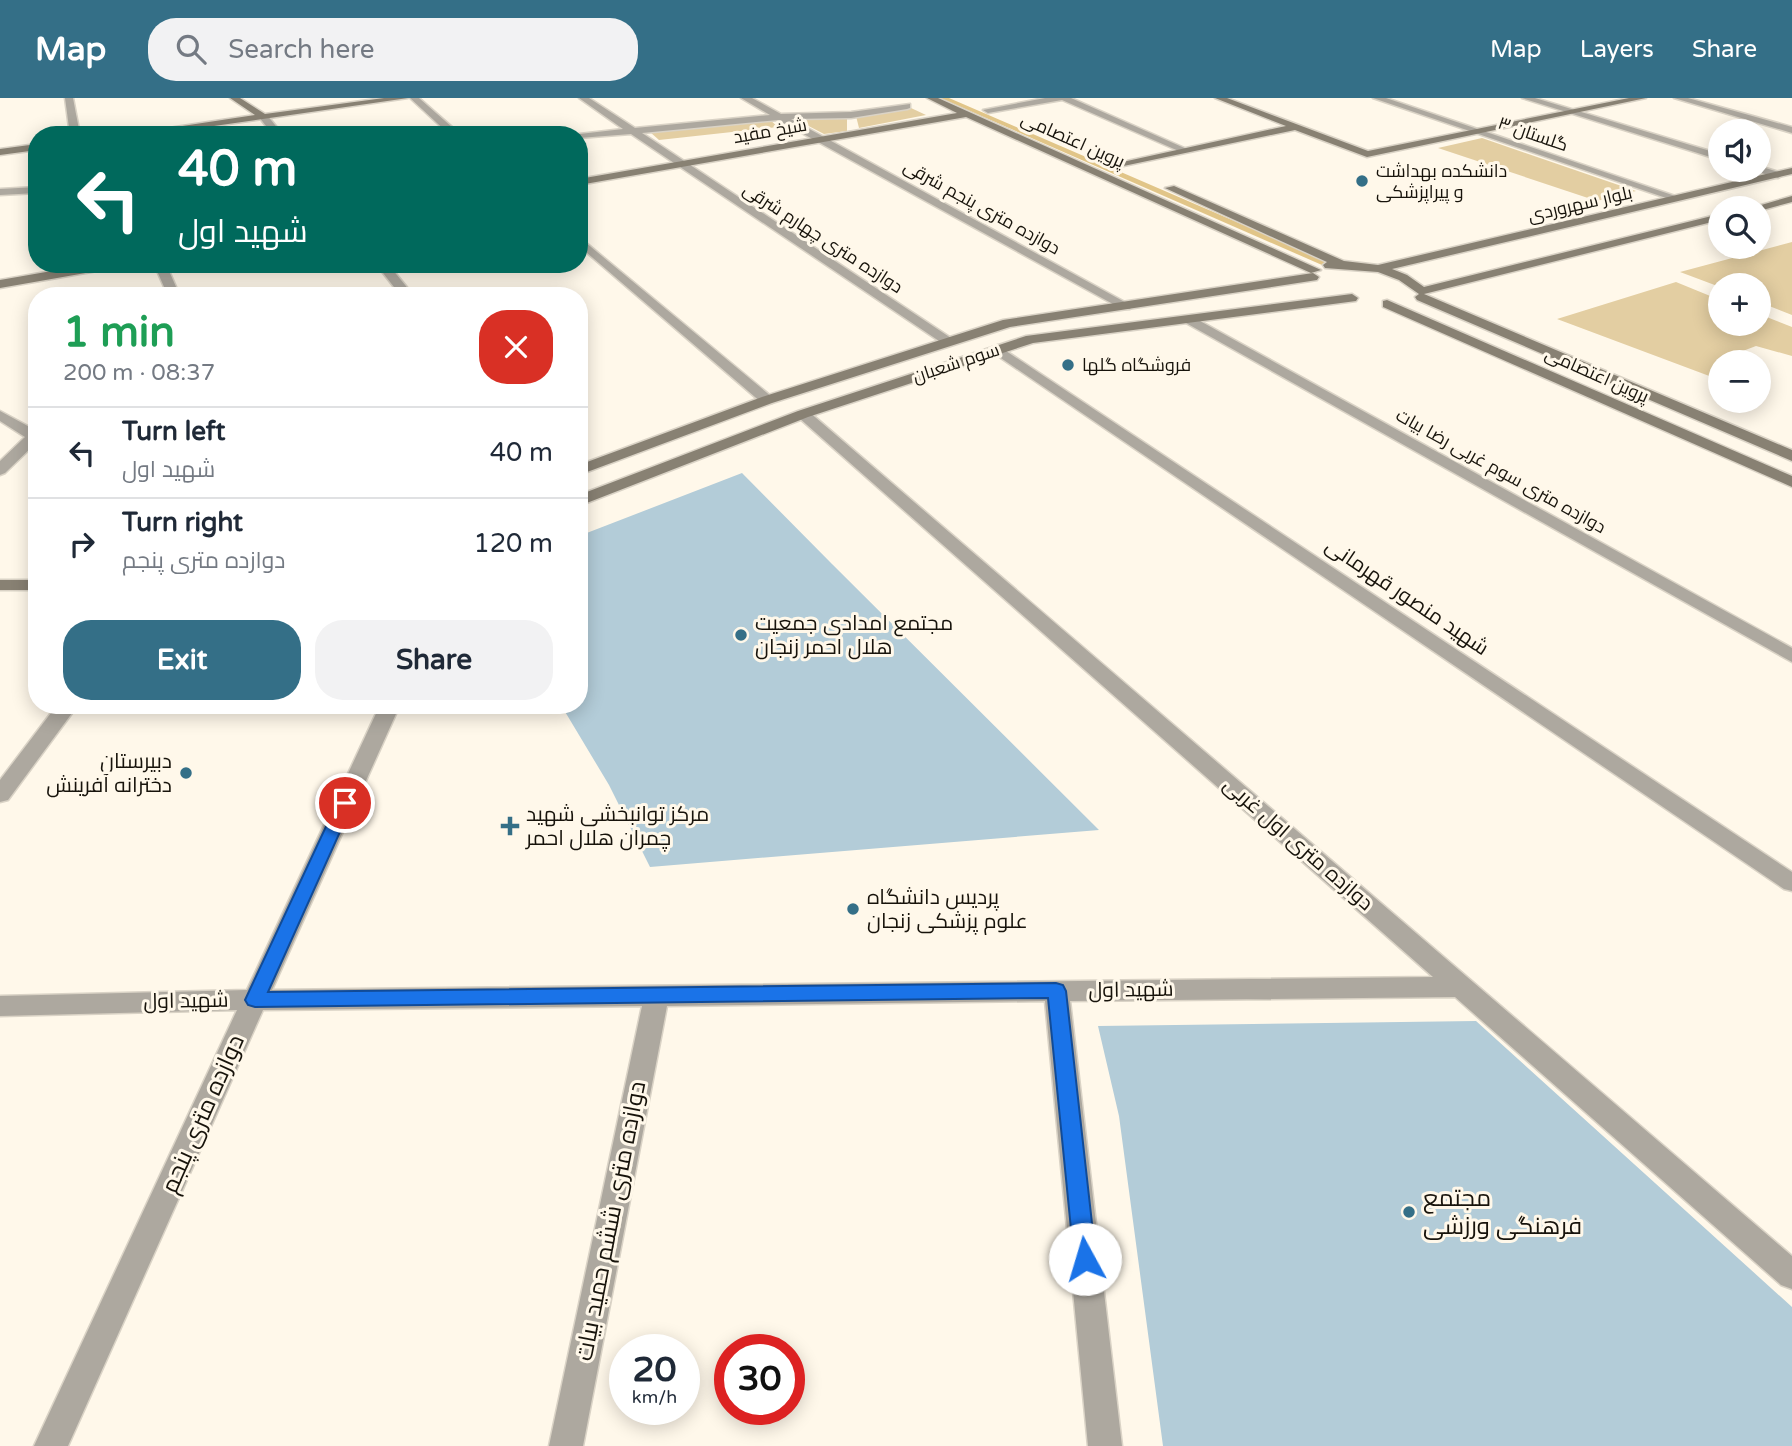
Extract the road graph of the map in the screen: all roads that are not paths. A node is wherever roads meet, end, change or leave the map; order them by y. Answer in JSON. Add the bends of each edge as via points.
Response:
{"nodes":[{"id":1,"x":69,"y":98,"type":"edge"},
{"id":2,"x":234,"y":98,"type":"edge"},
{"id":3,"x":404,"y":98,"type":"edge"},
{"id":4,"x":414,"y":98,"type":"edge"},
{"id":5,"x":583,"y":98,"type":"edge"},
{"id":6,"x":745,"y":98,"type":"edge"},
{"id":7,"x":931,"y":98,"type":"edge"},
{"id":8,"x":960,"y":98,"type":"edge"},
{"id":9,"x":1062,"y":98,"type":"edge"},
{"id":10,"x":1219,"y":98,"type":"edge"},
{"id":11,"x":1377,"y":98,"type":"edge"},
{"id":12,"x":1526,"y":98,"type":"edge"},
{"id":13,"x":1642,"y":98,"type":"edge"},
{"id":14,"x":1678,"y":98,"type":"edge"},
{"id":15,"x":374,"y":100,"type":"edge"},
{"id":16,"x":907,"y":106,"type":"dead end"},
{"id":17,"x":988,"y":110,"type":"junction"},
{"id":18,"x":1573,"y":112,"type":"junction"},
{"id":19,"x":967,"y":114,"type":"junction"},
{"id":20,"x":264,"y":117,"type":"junction"},
{"id":21,"x":780,"y":117,"type":"junction"},
{"id":22,"x":1013,"y":121,"type":"dead end"},
{"id":23,"x":74,"y":126,"type":"edge"},
{"id":24,"x":196,"y":126,"type":"edge"},
{"id":25,"x":271,"y":126,"type":"edge"},
{"id":26,"x":446,"y":126,"type":"edge"},
{"id":27,"x":1296,"y":127,"type":"junction"},
{"id":28,"x":1792,"y":130,"type":"edge"},
{"id":29,"x":632,"y":132,"type":"junction"},
{"id":30,"x":1477,"y":132,"type":"junction"},
{"id":31,"x":588,"y":134,"type":"edge"},
{"id":32,"x":821,"y":140,"type":"junction"},
{"id":33,"x":28,"y":148,"type":"edge"},
{"id":34,"x":1184,"y":150,"type":"junction"},
{"id":35,"x":0,"y":152,"type":"edge"},
{"id":36,"x":1708,"y":153,"type":"edge"},
{"id":37,"x":1101,"y":159,"type":"dead end"},
{"id":38,"x":680,"y":164,"type":"junction"},
{"id":39,"x":1114,"y":164,"type":"junction"},
{"id":40,"x":1792,"y":171,"type":"edge"},
{"id":41,"x":1771,"y":173,"type":"edge"},
{"id":42,"x":1136,"y":174,"type":"dead end"},
{"id":43,"x":1778,"y":175,"type":"junction"},
{"id":44,"x":588,"y":180,"type":"edge"},
{"id":45,"x":1159,"y":184,"type":"dead end"},
{"id":46,"x":28,"y":190,"type":"edge"},
{"id":47,"x":0,"y":192,"type":"edge"},
{"id":48,"x":1792,"y":199,"type":"edge"},
{"id":49,"x":1679,"y":200,"type":"junction"},
{"id":50,"x":1771,"y":204,"type":"edge"},
{"id":51,"x":1708,"y":220,"type":"edge"},
{"id":52,"x":588,"y":248,"type":"edge"},
{"id":53,"x":1448,"y":252,"type":"junction"},
{"id":54,"x":1341,"y":264,"type":"junction"},
{"id":55,"x":1449,"y":266,"type":"dead end"},
{"id":56,"x":1376,"y":269,"type":"junction"},
{"id":57,"x":1462,"y":271,"type":"dead end"},
{"id":58,"x":63,"y":273,"type":"edge"},
{"id":59,"x":389,"y":273,"type":"edge"},
{"id":60,"x":1314,"y":274,"type":"junction"},
{"id":61,"x":1492,"y":274,"type":"junction"},
{"id":62,"x":0,"y":284,"type":"edge"},
{"id":63,"x":1258,"y":285,"type":"junction"},
{"id":64,"x":401,"y":287,"type":"edge"},
{"id":65,"x":1422,"y":294,"type":"junction"},
{"id":66,"x":1362,"y":300,"type":"junction"},
{"id":67,"x":1387,"y":304,"type":"junction"},
{"id":68,"x":1126,"y":306,"type":"junction"},
{"id":69,"x":1296,"y":306,"type":"junction"},
{"id":70,"x":1191,"y":320,"type":"junction"},
{"id":71,"x":947,"y":341,"type":"junction"},
{"id":72,"x":997,"y":349,"type":"junction"},
{"id":73,"x":767,"y":400,"type":"junction"},
{"id":74,"x":803,"y":414,"type":"junction"},
{"id":75,"x":0,"y":415,"type":"edge"},
{"id":76,"x":28,"y":432,"type":"edge"},
{"id":77,"x":28,"y":444,"type":"edge"},
{"id":78,"x":1792,"y":456,"type":"edge"},
{"id":79,"x":588,"y":467,"type":"edge"},
{"id":80,"x":0,"y":470,"type":"edge"},
{"id":81,"x":1792,"y":482,"type":"edge"},
{"id":82,"x":588,"y":498,"type":"edge"},
{"id":83,"x":0,"y":585,"type":"edge"},
{"id":84,"x":28,"y":585,"type":"edge"},
{"id":85,"x":1792,"y":656,"type":"edge"},
{"id":86,"x":61,"y":714,"type":"edge"},
{"id":87,"x":386,"y":714,"type":"edge"},
{"id":88,"x":0,"y":794,"type":"edge"},
{"id":89,"x":1792,"y":883,"type":"edge"},
{"id":90,"x":1463,"y":987,"type":"junction"},
{"id":91,"x":1056,"y":991,"type":"junction"},
{"id":92,"x":657,"y":995,"type":"junction"},
{"id":93,"x":255,"y":1000,"type":"junction"},
{"id":94,"x":0,"y":1006,"type":"edge"},
{"id":95,"x":1792,"y":1275,"type":"edge"},
{"id":96,"x":51,"y":1446,"type":"edge"},
{"id":97,"x":566,"y":1446,"type":"edge"},
{"id":98,"x":1105,"y":1446,"type":"edge"}],
"edges":[{"from":1,"to":23,"type":"street"},
{"from":2,"to":20,"type":"main road"},
{"from":3,"to":15,"type":"main road"},
{"from":4,"to":26,"type":"street"},
{"from":5,"to":29,"type":"street","name":"دوازده متری چهارم شرقی"},
{"from":6,"to":21,"type":"street","name":"دوازده متری پنجم شرقی"},
{"from":7,"to":19,"type":"main road","name":"پروین اعتصامی"},
{"from":8,"to":17,"type":"main road","name":"پروین اعتصامی"},
{"from":9,"to":17,"type":"street"},
{"from":9,"to":34,"type":"street"},
{"from":10,"to":27,"type":"main road"},
{"from":11,"to":30,"type":"street","name":"گلستان ۳"},
{"from":12,"to":18,"type":"street"},
{"from":13,"to":18,"type":"main road"},
{"from":14,"to":28,"type":"street"},
{"from":15,"to":20,"type":"main road"},
{"from":16,"to":21,"type":"street","via":[[851,115]]},
{"from":17,"to":22,"type":"main road","name":"پروین اعتصامی"},
{"from":18,"to":30,"type":"main road"},
{"from":18,"to":36,"type":"street"},
{"from":19,"to":32,"type":"main road","name":"شیخ مفید"},
{"from":19,"to":60,"type":"main road","name":"پروین اعتصامی"},
{"from":20,"to":24,"type":"main road"},
{"from":20,"to":25,"type":"street"},
{"from":21,"to":29,"type":"street"},
{"from":21,"to":32,"type":"street","name":"دوازده متری پنجم شرقی"},
{"from":27,"to":30,"type":"main road","via":[[1367,154]]},
{"from":27,"to":34,"type":"main road"},
{"from":29,"to":31,"type":"street"},
{"from":29,"to":38,"type":"street","name":"دوازده متری چهارم شرقی"},
{"from":30,"to":49,"type":"street","name":"گلستان ۳"},
{"from":32,"to":38,"type":"main road","name":"شیخ مفید"},
{"from":32,"to":68,"type":"street","name":"دوازده متری پنجم شرقی"},
{"from":33,"to":35,"type":"main road"},
{"from":34,"to":39,"type":"main road"},
{"from":37,"to":39,"type":"main road","name":"پروین اعتصامی"},
{"from":38,"to":44,"type":"main road","name":"شیخ مفید"},
{"from":38,"to":71,"type":"street","name":"دوازده متری چهارم شرقی"},
{"from":39,"to":42,"type":"main road","name":"پروین اعتصامی"},
{"from":40,"to":43,"type":"main road","name":"بلوار سهروردی"},
{"from":41,"to":43,"type":"street"},
{"from":43,"to":49,"type":"main road","name":"بلوار سهروردی"},
{"from":45,"to":54,"type":"main road"},
{"from":46,"to":47,"type":"street"},
{"from":48,"to":50,"type":"main road"},
{"from":49,"to":53,"type":"main road","name":"بلوار سهروردی"},
{"from":51,"to":61,"type":"main road"},
{"from":52,"to":73,"type":"street"},
{"from":53,"to":55,"type":"main road","via":[[1444,261]]},
{"from":53,"to":56,"type":"main road","name":"بلوار سهروردی"},
{"from":54,"to":56,"type":"main road"},
{"from":54,"to":60,"type":"main road","name":"سوم شعبان","via":[[1326,265]]},
{"from":56,"to":65,"type":"main road","name":"پروین اعتصامی","via":[[1407,280]]},
{"from":57,"to":61,"type":"main road"},
{"from":58,"to":62,"type":"main road"},
{"from":59,"to":64,"type":"street"},
{"from":60,"to":63,"type":"main road","name":"سوم شعبان"},
{"from":60,"to":66,"type":"main road","name":"پروین اعتصامی","via":[[1318,284]]},
{"from":61,"to":65,"type":"main road"},
{"from":63,"to":68,"type":"main road","name":"سوم شعبان"},
{"from":63,"to":69,"type":"main road","via":[[1293,291],[1299,295]]},
{"from":65,"to":67,"type":"main road","via":[[1414,302]]},
{"from":65,"to":78,"type":"main road","name":"پروین اعتصامی"},
{"from":66,"to":67,"type":"main road"},
{"from":66,"to":69,"type":"main road","name":"سوم شعبان"},
{"from":67,"to":81,"type":"main road","name":"پروین اعتصامی"},
{"from":68,"to":71,"type":"main road","name":"سوم شعبان","via":[[1008,323]]},
{"from":69,"to":70,"type":"main road","name":"سوم شعبان"},
{"from":70,"to":72,"type":"main road","name":"سوم شعبان","via":[[1095,329]]},
{"from":70,"to":85,"type":"street","name":"دوازده متری سوم غربی رضا بیات"},
{"from":71,"to":73,"type":"main road","name":"سوم شعبان"},
{"from":72,"to":74,"type":"main road","name":"سوم شعبان"},
{"from":72,"to":89,"type":"street","name":"شهید منصور قهرمانی"},
{"from":73,"to":79,"type":"main road","name":"سوم شعبان"},
{"from":74,"to":82,"type":"main road","name":"سوم شعبان"},
{"from":74,"to":90,"type":"street","name":"دوازده متری اول غربی"},
{"from":75,"to":76,"type":"street"},
{"from":77,"to":80,"type":"street"},
{"from":83,"to":84,"type":"main road"},
{"from":86,"to":88,"type":"street"},
{"from":87,"to":93,"type":"street","name":"دوازده متری پنجم"},
{"from":90,"to":91,"type":"street","name":"شهید اول"},
{"from":90,"to":95,"type":"street","name":"دوازده متری اول غربی"},
{"from":91,"to":92,"type":"street","name":"شهید اول"},
{"from":91,"to":98,"type":"street"},
{"from":92,"to":93,"type":"street","name":"شهید اول"},
{"from":92,"to":97,"type":"street","name":"دوازده متری ششم حمید بیات"},
{"from":93,"to":94,"type":"street","name":"شهید اول"},
{"from":93,"to":96,"type":"street","name":"دوازده متری پنجم"}]}
